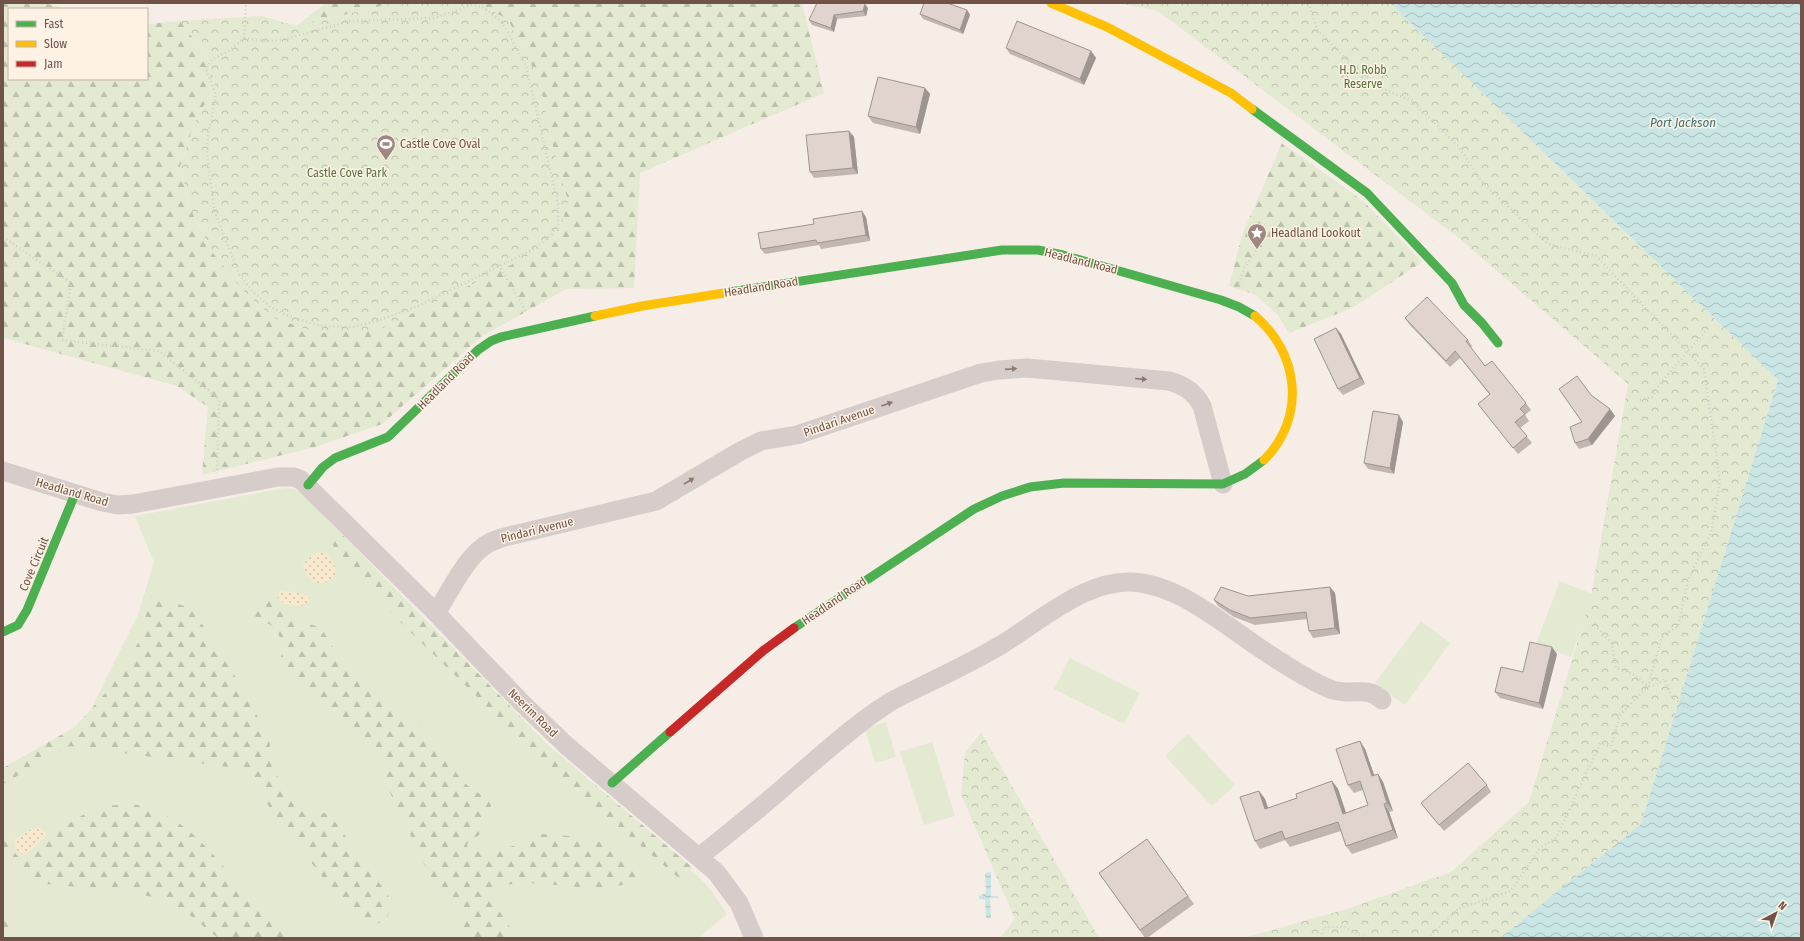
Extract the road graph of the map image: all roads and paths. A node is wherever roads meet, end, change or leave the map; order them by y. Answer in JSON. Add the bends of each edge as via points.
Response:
{"nodes":[{"id":1,"x":246,"y":3,"type":"edge"},
{"id":2,"x":1051,"y":3,"type":"edge"},
{"id":3,"x":1309,"y":3,"type":"edge"},
{"id":4,"x":244,"y":38,"type":"junction"},
{"id":5,"x":3,"y":237,"type":"edge"},
{"id":6,"x":1257,"y":250,"type":"dead end"},
{"id":7,"x":499,"y":265,"type":"junction"},
{"id":8,"x":1232,"y":305,"type":"junction"},
{"id":9,"x":1710,"y":326,"type":"dead end"},
{"id":10,"x":534,"y":330,"type":"junction"},
{"id":11,"x":1498,"y":343,"type":"dead end"},
{"id":12,"x":1688,"y":352,"type":"junction"},
{"id":13,"x":1640,"y":400,"type":"dead end"},
{"id":14,"x":3,"y":471,"type":"edge"},
{"id":15,"x":217,"y":474,"type":"dead end"},
{"id":16,"x":1223,"y":484,"type":"junction"},
{"id":17,"x":308,"y":486,"type":"junction"},
{"id":18,"x":75,"y":494,"type":"junction"},
{"id":19,"x":436,"y":613,"type":"junction"},
{"id":20,"x":1595,"y":625,"type":"dead end"},
{"id":21,"x":3,"y":632,"type":"edge"},
{"id":22,"x":1648,"y":686,"type":"junction"},
{"id":23,"x":1382,"y":700,"type":"dead end"},
{"id":24,"x":1692,"y":710,"type":"dead end"},
{"id":25,"x":612,"y":783,"type":"junction"},
{"id":26,"x":699,"y":857,"type":"junction"},
{"id":27,"x":754,"y":938,"type":"edge"},
{"id":28,"x":1321,"y":938,"type":"edge"},
{"id":29,"x":1366,"y":938,"type":"edge"},
{"id":30,"x":1428,"y":938,"type":"edge"}],
"edges":[{"from":1,"to":4,"type":"path"},
{"from":2,"to":11,"type":"street","via":[[1107,27],[1231,93],[1367,193],[1452,283],[1464,305]]},
{"from":3,"to":12,"type":"path","via":[[1317,29],[1369,83],[1412,101],[1458,146],[1483,183],[1548,244],[1596,256]]},
{"from":4,"to":7,"type":"path","via":[[229,51],[212,59],[206,69],[216,95],[207,154],[217,218],[239,274],[252,291],[269,306],[288,316],[321,326],[353,327],[418,306]]},
{"from":4,"to":7,"type":"path","via":[[266,42],[350,21],[435,18],[471,5],[483,7],[504,23],[526,66],[558,204],[558,225],[536,248]]},
{"from":5,"to":15,"type":"path","via":[[71,283],[62,340],[159,350],[219,399]]},
{"from":6,"to":8,"type":"path","via":[[1244,268]]},
{"from":7,"to":10,"type":"path","via":[[530,317]]},
{"from":8,"to":10,"type":"street","name":"Headland Road","via":[[1119,270],[1050,252],[1026,249],[1002,250],[642,306]]},
{"from":8,"to":16,"type":"street","name":"Headland Road","via":[[1254,315],[1272,333],[1290,372],[1293,400],[1287,428],[1272,452],[1251,471]]},
{"from":9,"to":12,"type":"path"},
{"from":10,"to":17,"type":"street","name":"Headland Road","via":[[491,341],[478,350],[388,437],[334,458]]},
{"from":12,"to":13,"type":"path","via":[[1662,381],[1652,397]]},
{"from":12,"to":22,"type":"path","via":[[1704,369],[1720,482],[1710,533],[1689,576],[1678,626],[1662,636]]},
{"from":14,"to":18,"type":"street","name":"Headland Road"},
{"from":19,"to":16,"type":"street","name":"Pindari Avenue","one_way":true,"via":[[478,550],[500,538],[656,501],[761,441],[797,435],[968,377],[999,370],[1027,368],[1179,384],[1198,397],[1202,406]]},
{"from":16,"to":25,"type":"street","name":"Headland Road","via":[[1064,483],[1030,488],[974,508],[774,642]]},
{"from":17,"to":18,"type":"street","name":"Headland Road","via":[[294,477],[278,477],[118,505]]},
{"from":17,"to":19,"type":"street","name":"Neerim Road"},
{"from":18,"to":21,"type":"street","name":"Cove Circuit","via":[[28,610],[18,625]]},
{"from":19,"to":25,"type":"street","name":"Neerim Road","via":[[522,703],[567,746]]},
{"from":20,"to":22,"type":"path","via":[[1612,644],[1616,668],[1633,674]]},
{"from":22,"to":24,"type":"path","via":[[1656,685],[1665,679],[1672,698]]},
{"from":22,"to":30,"type":"path","via":[[1620,715],[1611,746],[1600,744],[1556,838],[1540,848],[1511,891],[1458,909]]},
{"from":23,"to":26,"type":"street","via":[[1375,693],[1346,693],[1332,690],[1316,682],[1172,591],[1140,582],[1105,584],[1059,607],[976,660],[887,704],[835,743]]},
{"from":25,"to":26,"type":"street","name":"Neerim Road"},
{"from":26,"to":27,"type":"street","name":"Neerim Road","via":[[716,872],[736,898]]},
{"from":28,"to":29,"type":"path","via":[[1324,927],[1345,927]]}]}
